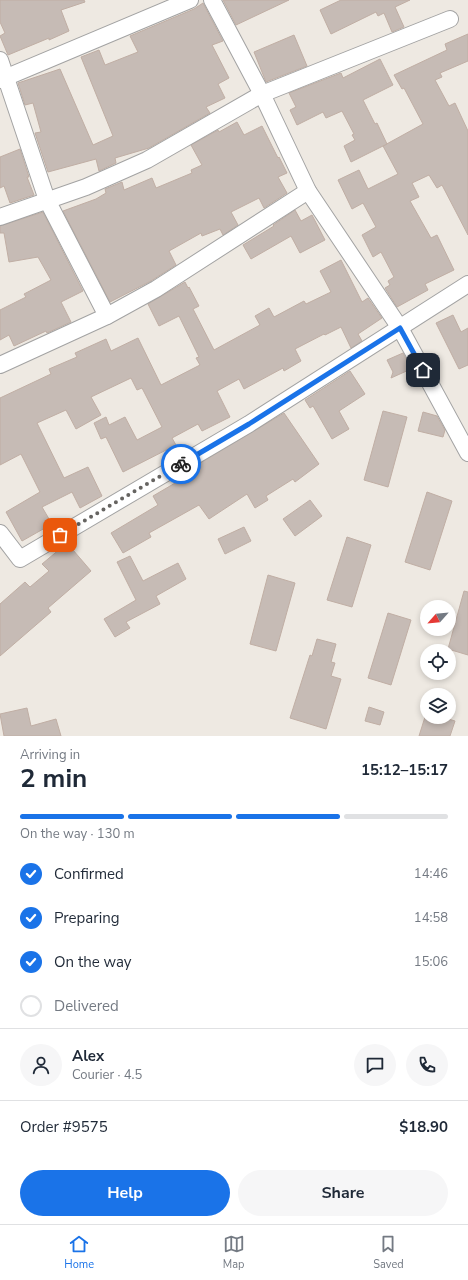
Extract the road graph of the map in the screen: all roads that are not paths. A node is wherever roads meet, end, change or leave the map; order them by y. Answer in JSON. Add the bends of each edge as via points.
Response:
{"nodes":[{"id":1,"x":190,"y":0,"type":"edge"},
{"id":2,"x":212,"y":0,"type":"edge"},
{"id":3,"x":450,"y":20,"type":"dead end"},
{"id":4,"x":0,"y":60,"type":"edge"},
{"id":5,"x":3,"y":79,"type":"edge"},
{"id":6,"x":262,"y":94,"type":"junction"},
{"id":7,"x":308,"y":191,"type":"junction"},
{"id":8,"x":46,"y":200,"type":"junction"},
{"id":9,"x":0,"y":217,"type":"edge"},
{"id":10,"x":468,"y":284,"type":"edge"},
{"id":11,"x":107,"y":316,"type":"junction"},
{"id":12,"x":400,"y":328,"type":"junction"},
{"id":13,"x":0,"y":365,"type":"edge"},
{"id":14,"x":468,"y":453,"type":"edge"},
{"id":15,"x":0,"y":533,"type":"edge"}],
"edges":[{"from":1,"to":5,"type":"street"},
{"from":2,"to":6,"type":"street"},
{"from":3,"to":6,"type":"street"},
{"from":4,"to":5,"type":"street"},
{"from":5,"to":8,"type":"street"},
{"from":6,"to":7,"type":"street"},
{"from":6,"to":8,"type":"street","via":[[147,160],[86,187]]},
{"from":7,"to":11,"type":"street","via":[[156,289]]},
{"from":7,"to":12,"type":"street"},
{"from":8,"to":9,"type":"street"},
{"from":8,"to":11,"type":"street"},
{"from":10,"to":12,"type":"street"},
{"from":11,"to":13,"type":"street"},
{"from":12,"to":14,"type":"street"},
{"from":12,"to":15,"type":"street","via":[[249,424],[20,559]]}]}
